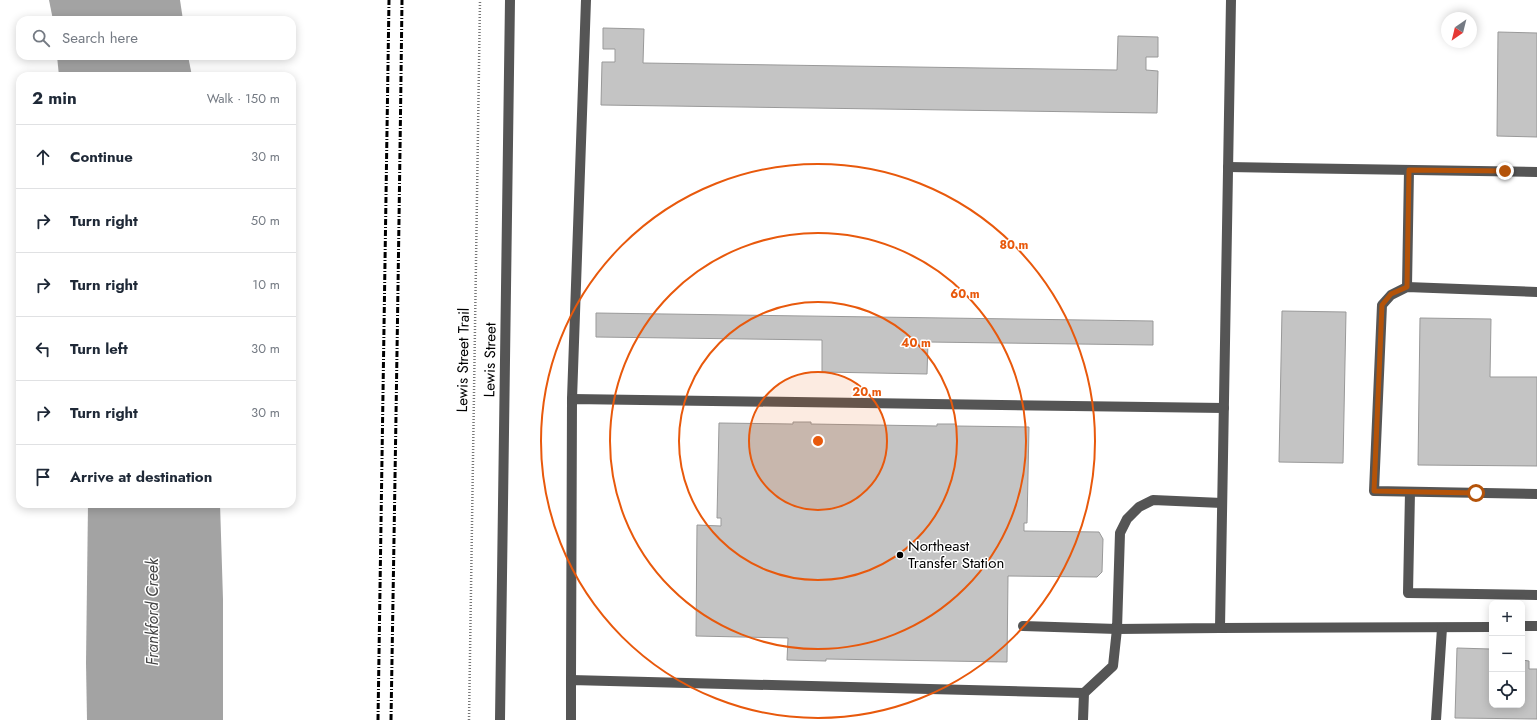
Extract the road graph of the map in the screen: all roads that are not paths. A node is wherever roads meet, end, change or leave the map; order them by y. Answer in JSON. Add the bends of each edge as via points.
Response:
{"nodes":[{"id":1,"x":510,"y":0,"type":"edge"},
{"id":2,"x":586,"y":0,"type":"edge"},
{"id":3,"x":1231,"y":0,"type":"edge"},
{"id":4,"x":1228,"y":167,"type":"junction"},
{"id":5,"x":1409,"y":170,"type":"junction"},
{"id":6,"x":1537,"y":172,"type":"edge"},
{"id":7,"x":1407,"y":287,"type":"junction"},
{"id":8,"x":1537,"y":292,"type":"edge"},
{"id":9,"x":572,"y":399,"type":"junction"},
{"id":10,"x":1224,"y":408,"type":"junction"},
{"id":11,"x":1410,"y":492,"type":"junction"},
{"id":12,"x":1537,"y":494,"type":"edge"},
{"id":13,"x":1222,"y":503,"type":"junction"},
{"id":14,"x":1537,"y":596,"type":"edge"},
{"id":15,"x":1023,"y":626,"type":"dead end"},
{"id":16,"x":1525,"y":626,"type":"edge"},
{"id":17,"x":1537,"y":626,"type":"edge"},
{"id":18,"x":1489,"y":627,"type":"edge"},
{"id":19,"x":1220,"y":628,"type":"junction"},
{"id":20,"x":1442,"y":628,"type":"junction"},
{"id":21,"x":1116,"y":629,"type":"junction"},
{"id":22,"x":572,"y":680,"type":"junction"},
{"id":23,"x":1084,"y":693,"type":"junction"},
{"id":24,"x":500,"y":720,"type":"edge"},
{"id":25,"x":571,"y":720,"type":"edge"},
{"id":26,"x":1083,"y":720,"type":"edge"},
{"id":27,"x":1436,"y":720,"type":"edge"}],
"edges":[{"from":1,"to":24,"type":"street","name":"Lewis Street"},
{"from":2,"to":9,"type":"street"},
{"from":3,"to":4,"type":"street"},
{"from":4,"to":5,"type":"street"},
{"from":4,"to":10,"type":"street"},
{"from":5,"to":6,"type":"street"},
{"from":5,"to":7,"type":"street"},
{"from":7,"to":8,"type":"street"},
{"from":7,"to":11,"type":"street","via":[[1391,294],[1382,305],[1374,491]]},
{"from":9,"to":10,"type":"street"},
{"from":9,"to":22,"type":"street"},
{"from":10,"to":13,"type":"street"},
{"from":11,"to":12,"type":"street"},
{"from":11,"to":14,"type":"street","via":[[1408,593]]},
{"from":13,"to":19,"type":"street"},
{"from":13,"to":21,"type":"street","via":[[1154,500],[1138,507],[1127,519],[1120,533]]},
{"from":15,"to":21,"type":"street"},
{"from":16,"to":17,"type":"street"},
{"from":18,"to":20,"type":"street"},
{"from":19,"to":20,"type":"street"},
{"from":19,"to":21,"type":"street"},
{"from":20,"to":27,"type":"street"},
{"from":21,"to":23,"type":"street","via":[[1113,666]]},
{"from":22,"to":23,"type":"street"},
{"from":22,"to":25,"type":"street"},
{"from":23,"to":26,"type":"street"}]}
